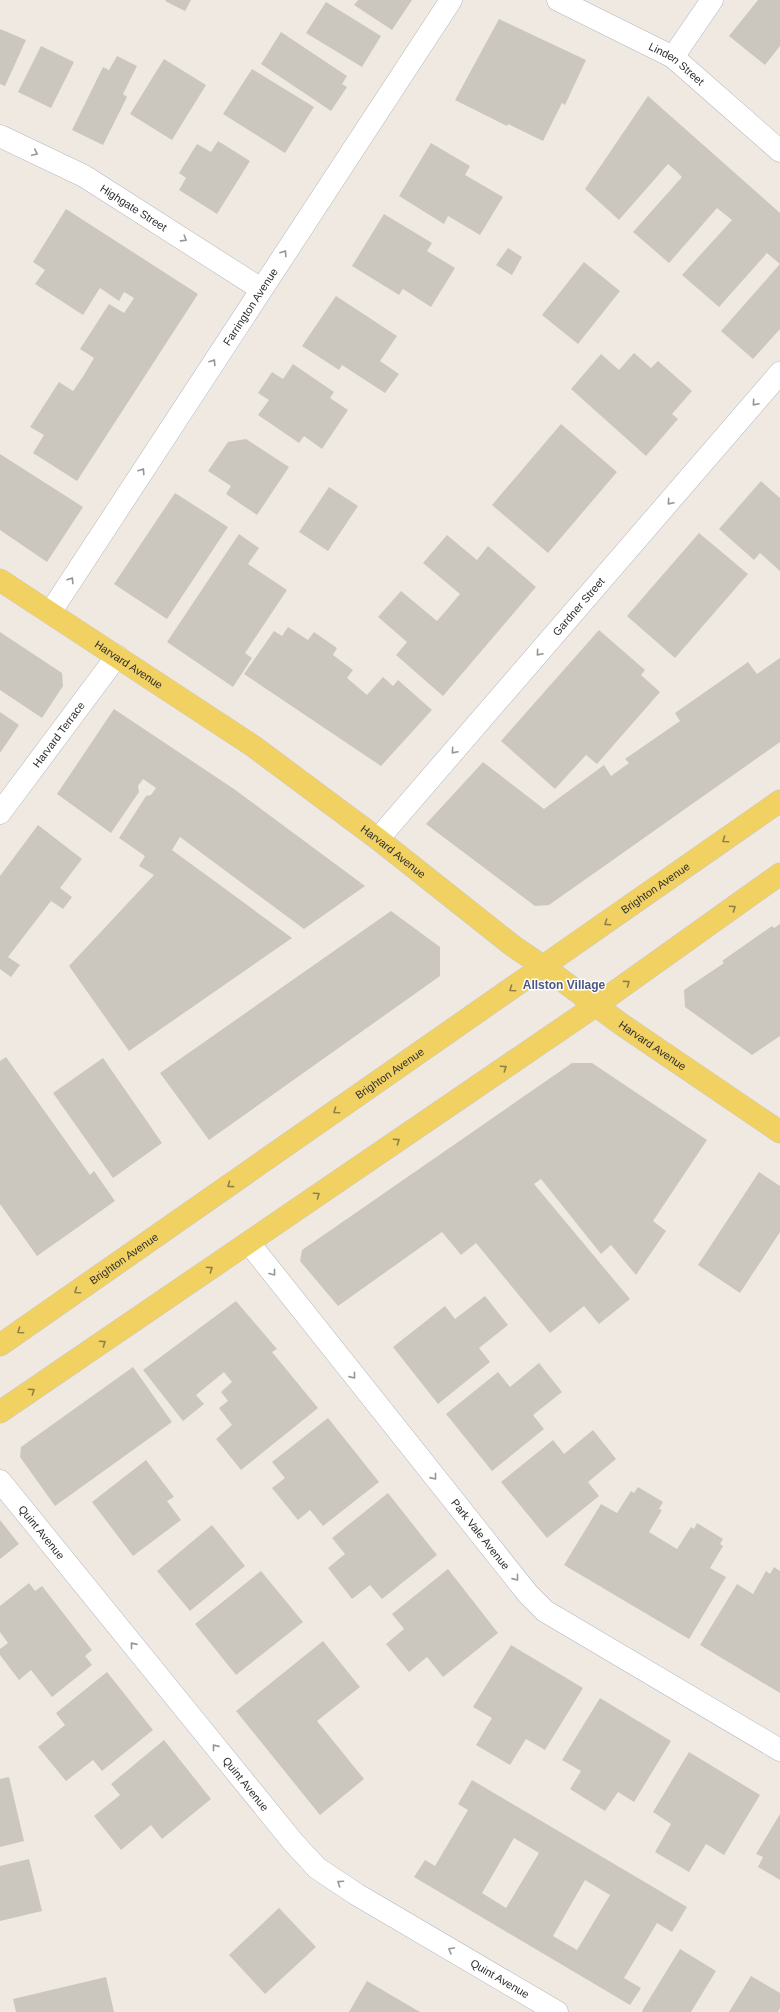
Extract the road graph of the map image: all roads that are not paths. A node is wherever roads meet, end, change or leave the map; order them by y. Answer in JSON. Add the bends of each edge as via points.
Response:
{"nodes":[{"id":1,"x":451,"y":0,"type":"edge"},
{"id":2,"x":558,"y":0,"type":"edge"},
{"id":3,"x":712,"y":0,"type":"edge"},
{"id":4,"x":672,"y":56,"type":"junction"},
{"id":5,"x":0,"y":136,"type":"edge"},
{"id":6,"x":780,"y":151,"type":"edge"},
{"id":7,"x":261,"y":289,"type":"junction"},
{"id":8,"x":780,"y":374,"type":"edge"},
{"id":9,"x":0,"y":580,"type":"edge"},
{"id":10,"x":50,"y":613,"type":"junction"},
{"id":11,"x":117,"y":656,"type":"junction"},
{"id":12,"x":780,"y":801,"type":"edge"},
{"id":13,"x":0,"y":813,"type":"edge"},
{"id":14,"x":378,"y":839,"type":"junction"},
{"id":15,"x":780,"y":874,"type":"edge"},
{"id":16,"x":544,"y":967,"type":"junction"},
{"id":17,"x":595,"y":1006,"type":"junction"},
{"id":18,"x":780,"y":1132,"type":"edge"},
{"id":19,"x":249,"y":1243,"type":"junction"},
{"id":20,"x":0,"y":1345,"type":"edge"},
{"id":21,"x":0,"y":1412,"type":"edge"},
{"id":22,"x":0,"y":1481,"type":"edge"},
{"id":23,"x":780,"y":1750,"type":"edge"},
{"id":24,"x":557,"y":2012,"type":"edge"}],
"edges":[{"from":7,"to":1,"type":"street","name":"Farrington Avenue","one_way":true},
{"from":2,"to":4,"type":"street","name":"Linden Street"},
{"from":3,"to":4,"type":"street"},
{"from":4,"to":6,"type":"street","name":"Linden Street"},
{"from":5,"to":7,"type":"street","name":"Highgate Street","one_way":true,"via":[[84,176]]},
{"from":10,"to":7,"type":"street","name":"Farrington Avenue","one_way":true},
{"from":8,"to":14,"type":"street","name":"Gardner Street","one_way":true},
{"from":9,"to":10,"type":"main road","name":"Harvard Avenue"},
{"from":10,"to":11,"type":"main road","name":"Harvard Avenue"},
{"from":11,"to":13,"type":"street","name":"Harvard Terrace"},
{"from":11,"to":14,"type":"main road","name":"Harvard Avenue","via":[[253,746]]},
{"from":12,"to":16,"type":"main road","name":"Brighton Avenue","one_way":true},
{"from":14,"to":16,"type":"main road","name":"Harvard Avenue","via":[[513,946]]},
{"from":17,"to":15,"type":"main road","one_way":true},
{"from":16,"to":17,"type":"main road","name":"Harvard Avenue"},
{"from":16,"to":20,"type":"main road","name":"Brighton Avenue","one_way":true},
{"from":17,"to":18,"type":"main road","name":"Harvard Avenue"},
{"from":19,"to":17,"type":"main road","one_way":true},
{"from":21,"to":19,"type":"main road","one_way":true},
{"from":19,"to":23,"type":"street","name":"Park Vale Avenue","one_way":true,"via":[[528,1594],[545,1611]]},
{"from":24,"to":22,"type":"street","name":"Quint Avenue","one_way":true,"via":[[368,1901],[317,1868],[288,1836]]}]}
